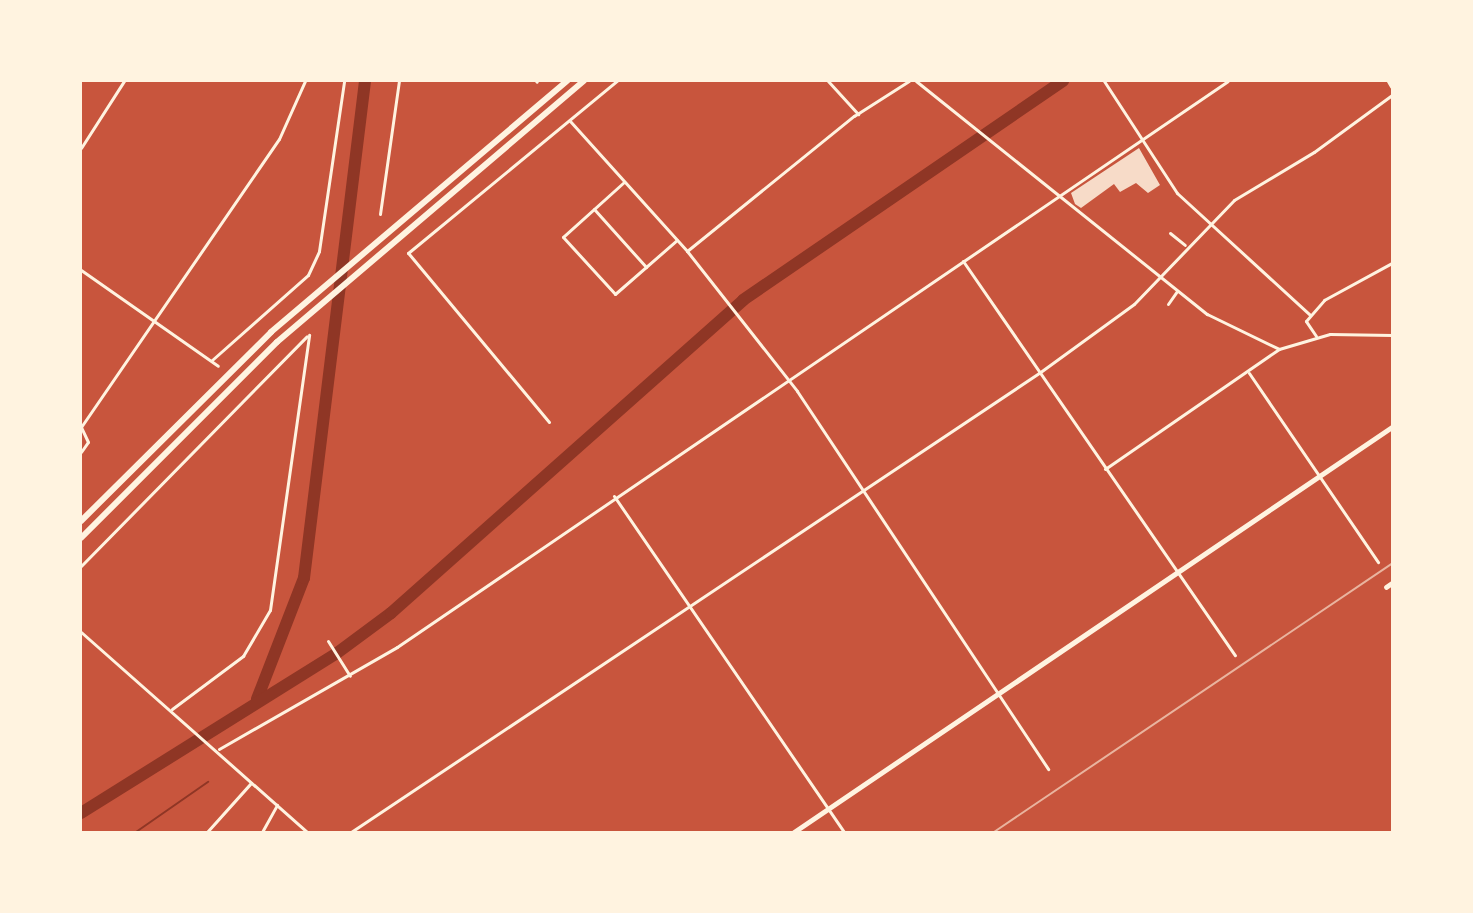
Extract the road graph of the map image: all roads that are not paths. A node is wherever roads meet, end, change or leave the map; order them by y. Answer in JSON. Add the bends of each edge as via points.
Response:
{"nodes":[{"id":1,"x":124,"y":81,"type":"edge"},
{"id":2,"x":305,"y":81,"type":"edge"},
{"id":3,"x":344,"y":81,"type":"edge"},
{"id":4,"x":399,"y":81,"type":"edge"},
{"id":5,"x":567,"y":81,"type":"edge"},
{"id":6,"x":584,"y":81,"type":"edge"},
{"id":7,"x":617,"y":81,"type":"edge"},
{"id":8,"x":828,"y":81,"type":"edge"},
{"id":9,"x":909,"y":81,"type":"edge"},
{"id":10,"x":916,"y":81,"type":"edge"},
{"id":11,"x":1104,"y":81,"type":"edge"},
{"id":12,"x":1228,"y":81,"type":"edge"},
{"id":13,"x":1389,"y":81,"type":"edge"},
{"id":14,"x":1392,"y":86,"type":"edge"},
{"id":15,"x":1392,"y":94,"type":"edge"},
{"id":16,"x":858,"y":114,"type":"junction"},
{"id":17,"x":570,"y":121,"type":"junction"},
{"id":18,"x":575,"y":128,"type":"dead end"},
{"id":19,"x":1141,"y":140,"type":"junction"},
{"id":20,"x":81,"y":147,"type":"edge"},
{"id":21,"x":624,"y":182,"type":"junction"},
{"id":22,"x":1061,"y":195,"type":"junction"},
{"id":23,"x":594,"y":209,"type":"junction"},
{"id":24,"x":380,"y":214,"type":"dead end"},
{"id":25,"x":1208,"y":221,"type":"junction"},
{"id":26,"x":1170,"y":233,"type":"dead end"},
{"id":27,"x":677,"y":240,"type":"junction"},
{"id":28,"x":1185,"y":245,"type":"junction"},
{"id":29,"x":687,"y":251,"type":"junction"},
{"id":30,"x":963,"y":261,"type":"junction"},
{"id":31,"x":1392,"y":263,"type":"edge"},
{"id":32,"x":646,"y":267,"type":"junction"},
{"id":33,"x":81,"y":270,"type":"edge"},
{"id":34,"x":1158,"y":274,"type":"junction"},
{"id":35,"x":1177,"y":291,"type":"junction"},
{"id":36,"x":1168,"y":304,"type":"dead end"},
{"id":37,"x":1310,"y":315,"type":"junction"},
{"id":38,"x":156,"y":322,"type":"junction"},
{"id":39,"x":1316,"y":336,"type":"junction"},
{"id":40,"x":1392,"y":336,"type":"edge"},
{"id":41,"x":1279,"y":349,"type":"junction"},
{"id":42,"x":212,"y":360,"type":"junction"},
{"id":43,"x":218,"y":366,"type":"dead end"},
{"id":44,"x":1039,"y":373,"type":"junction"},
{"id":45,"x":1249,"y":373,"type":"junction"},
{"id":46,"x":787,"y":378,"type":"junction"},
{"id":47,"x":549,"y":422,"type":"dead end"},
{"id":48,"x":1392,"y":427,"type":"edge"},
{"id":49,"x":81,"y":452,"type":"edge"},
{"id":50,"x":1105,"y":469,"type":"junction"},
{"id":51,"x":1322,"y":475,"type":"junction"},
{"id":52,"x":864,"y":490,"type":"junction"},
{"id":53,"x":614,"y":496,"type":"junction"},
{"id":54,"x":81,"y":521,"type":"edge"},
{"id":55,"x":81,"y":538,"type":"edge"},
{"id":56,"x":1378,"y":562,"type":"dead end"},
{"id":57,"x":81,"y":566,"type":"edge"},
{"id":58,"x":1179,"y":572,"type":"junction"},
{"id":59,"x":1392,"y":583,"type":"edge"},
{"id":60,"x":1386,"y":587,"type":"dead end"},
{"id":61,"x":691,"y":606,"type":"junction"},
{"id":62,"x":81,"y":632,"type":"edge"},
{"id":63,"x":328,"y":641,"type":"dead end"},
{"id":64,"x":1235,"y":655,"type":"dead end"},
{"id":65,"x":349,"y":675,"type":"junction"},
{"id":66,"x":999,"y":695,"type":"junction"},
{"id":67,"x":172,"y":709,"type":"junction"},
{"id":68,"x":219,"y":749,"type":"junction"},
{"id":69,"x":1048,"y":769,"type":"dead end"},
{"id":70,"x":251,"y":783,"type":"junction"},
{"id":71,"x":277,"y":805,"type":"junction"},
{"id":72,"x":828,"y":809,"type":"junction"},
{"id":73,"x":207,"y":832,"type":"edge"},
{"id":74,"x":262,"y":832,"type":"edge"},
{"id":75,"x":307,"y":832,"type":"edge"},
{"id":76,"x":351,"y":832,"type":"edge"},
{"id":77,"x":794,"y":832,"type":"edge"},
{"id":78,"x":844,"y":832,"type":"edge"}],
"edges":[{"from":1,"to":20,"type":"street"},
{"from":2,"to":38,"type":"street","via":[[279,139]]},
{"from":3,"to":42,"type":"street","via":[[319,251],[308,275]]},
{"from":4,"to":24,"type":"street"},
{"from":5,"to":54,"type":"highway","via":[[312,296],[199,399]]},
{"from":6,"to":55,"type":"highway","via":[[312,310],[173,441]]},
{"from":7,"to":17,"type":"street"},
{"from":8,"to":16,"type":"street"},
{"from":9,"to":16,"type":"street"},
{"from":10,"to":22,"type":"street"},
{"from":11,"to":19,"type":"street"},
{"from":12,"to":19,"type":"street"},
{"from":13,"to":14,"type":"main road"},
{"from":15,"to":25,"type":"street"},
{"from":16,"to":29,"type":"street"},
{"from":17,"to":18,"type":"street"},
{"from":17,"to":21,"type":"street"},
{"from":17,"to":47,"type":"street","via":[[408,254]]},
{"from":19,"to":22,"type":"street"},
{"from":19,"to":25,"type":"street","via":[[1169,183]]},
{"from":21,"to":23,"type":"street"},
{"from":21,"to":27,"type":"street"},
{"from":22,"to":30,"type":"street"},
{"from":22,"to":34,"type":"street"},
{"from":23,"to":32,"type":"street"},
{"from":23,"to":32,"type":"street","via":[[563,237],[615,294]]},
{"from":25,"to":28,"type":"street"},
{"from":25,"to":37,"type":"street"},
{"from":26,"to":28,"type":"street"},
{"from":27,"to":29,"type":"street"},
{"from":27,"to":32,"type":"street"},
{"from":28,"to":34,"type":"street"},
{"from":29,"to":46,"type":"street"},
{"from":30,"to":44,"type":"street"},
{"from":30,"to":46,"type":"street"},
{"from":31,"to":37,"type":"street","via":[[1350,282]]},
{"from":33,"to":38,"type":"street"},
{"from":34,"to":35,"type":"street"},
{"from":34,"to":44,"type":"street","via":[[1134,304]]},
{"from":35,"to":36,"type":"street"},
{"from":35,"to":41,"type":"street","via":[[1207,314]]},
{"from":37,"to":39,"type":"street","via":[[1305,321]]},
{"from":38,"to":42,"type":"street"},
{"from":38,"to":49,"type":"street","via":[[81,427],[88,442]]},
{"from":39,"to":40,"type":"street"},
{"from":39,"to":41,"type":"street"},
{"from":41,"to":45,"type":"street"},
{"from":42,"to":43,"type":"street"},
{"from":44,"to":50,"type":"street"},
{"from":44,"to":52,"type":"street"},
{"from":45,"to":50,"type":"street"},
{"from":45,"to":51,"type":"street"},
{"from":46,"to":52,"type":"street"},
{"from":46,"to":53,"type":"street"},
{"from":48,"to":51,"type":"street"},
{"from":50,"to":58,"type":"street"},
{"from":51,"to":56,"type":"street"},
{"from":51,"to":58,"type":"street"},
{"from":52,"to":61,"type":"street"},
{"from":52,"to":66,"type":"street"},
{"from":53,"to":61,"type":"street"},
{"from":53,"to":65,"type":"street"},
{"from":57,"to":67,"type":"street","via":[[250,389],[309,335],[270,610],[243,656]]},
{"from":58,"to":64,"type":"street"},
{"from":58,"to":66,"type":"street"},
{"from":59,"to":60,"type":"street"},
{"from":61,"to":72,"type":"street"},
{"from":61,"to":76,"type":"street"},
{"from":62,"to":67,"type":"street"},
{"from":63,"to":65,"type":"street"},
{"from":65,"to":68,"type":"street"},
{"from":66,"to":69,"type":"street"},
{"from":66,"to":72,"type":"street"},
{"from":67,"to":68,"type":"street"},
{"from":68,"to":70,"type":"street"},
{"from":70,"to":71,"type":"street"},
{"from":70,"to":73,"type":"street"},
{"from":71,"to":74,"type":"street"},
{"from":71,"to":75,"type":"street"},
{"from":72,"to":77,"type":"street"},
{"from":72,"to":78,"type":"street"}]}
